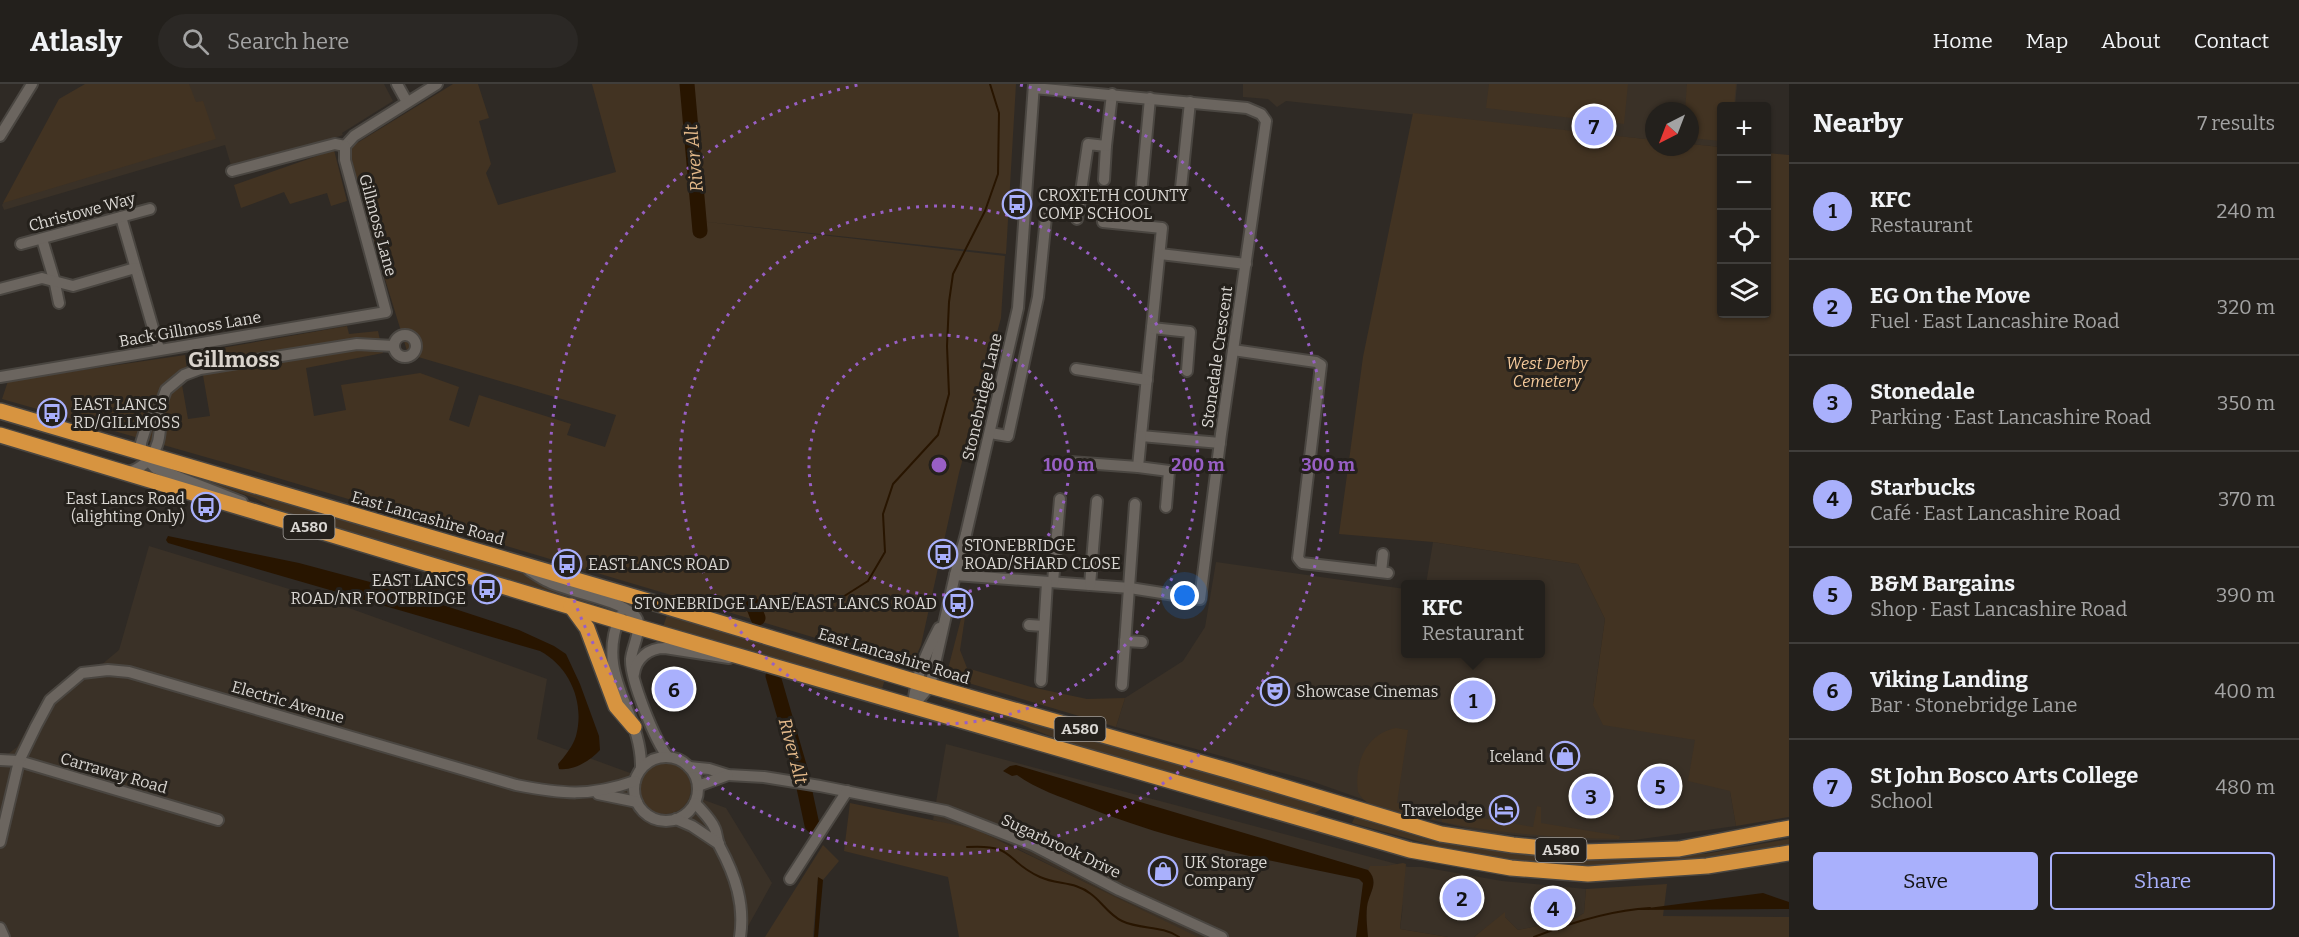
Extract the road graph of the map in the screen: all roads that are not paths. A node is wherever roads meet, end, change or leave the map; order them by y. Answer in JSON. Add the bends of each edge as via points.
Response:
{"nodes":[{"id":1,"x":32,"y":84,"type":"edge"},
{"id":2,"x":397,"y":84,"type":"edge"},
{"id":3,"x":437,"y":84,"type":"edge"},
{"id":4,"x":1034,"y":86,"type":"edge"},
{"id":5,"x":1112,"y":94,"type":"junction"},
{"id":6,"x":1150,"y":98,"type":"junction"},
{"id":7,"x":407,"y":102,"type":"junction"},
{"id":8,"x":1190,"y":102,"type":"junction"},
{"id":9,"x":0,"y":135,"type":"edge"},
{"id":10,"x":345,"y":146,"type":"junction"},
{"id":11,"x":1106,"y":146,"type":"junction"},
{"id":12,"x":232,"y":171,"type":"dead end"},
{"id":13,"x":1104,"y":180,"type":"dead end"},
{"id":14,"x":1142,"y":184,"type":"dead end"},
{"id":15,"x":1181,"y":188,"type":"dead end"},
{"id":16,"x":150,"y":209,"type":"dead end"},
{"id":17,"x":121,"y":217,"type":"junction"},
{"id":18,"x":1046,"y":217,"type":"dead end"},
{"id":19,"x":1077,"y":219,"type":"dead end"},
{"id":20,"x":1103,"y":222,"type":"dead end"},
{"id":21,"x":42,"y":239,"type":"junction"},
{"id":22,"x":21,"y":244,"type":"dead end"},
{"id":23,"x":1160,"y":254,"type":"junction"},
{"id":24,"x":1246,"y":264,"type":"junction"},
{"id":25,"x":135,"y":268,"type":"junction"},
{"id":26,"x":54,"y":279,"type":"junction"},
{"id":27,"x":0,"y":289,"type":"edge"},
{"id":28,"x":1020,"y":293,"type":"junction"},
{"id":29,"x":1038,"y":297,"type":"junction"},
{"id":30,"x":59,"y":303,"type":"dead end"},
{"id":31,"x":386,"y":312,"type":"joint"},
{"id":32,"x":1152,"y":328,"type":"junction"},
{"id":33,"x":394,"y":346,"type":"dead end"},
{"id":34,"x":159,"y":349,"type":"junction"},
{"id":35,"x":1233,"y":350,"type":"junction"},
{"id":36,"x":1076,"y":369,"type":"dead end"},
{"id":37,"x":1187,"y":371,"type":"dead end"},
{"id":38,"x":0,"y":377,"type":"edge"},
{"id":39,"x":1147,"y":380,"type":"junction"},
{"id":40,"x":0,"y":411,"type":"edge"},
{"id":41,"x":990,"y":433,"type":"junction"},
{"id":42,"x":0,"y":435,"type":"edge"},
{"id":43,"x":1141,"y":435,"type":"junction"},
{"id":44,"x":1220,"y":443,"type":"junction"},
{"id":45,"x":147,"y":456,"type":"junction"},
{"id":46,"x":1070,"y":462,"type":"dead end"},
{"id":47,"x":1138,"y":467,"type":"junction"},
{"id":48,"x":126,"y":472,"type":"junction"},
{"id":49,"x":1060,"y":499,"type":"dead end"},
{"id":50,"x":1097,"y":501,"type":"dead end"},
{"id":51,"x":1136,"y":504,"type":"dead end"},
{"id":52,"x":1166,"y":507,"type":"dead end"},
{"id":53,"x":276,"y":517,"type":"junction"},
{"id":54,"x":1383,"y":554,"type":"dead end"},
{"id":55,"x":519,"y":563,"type":"junction"},
{"id":56,"x":954,"y":574,"type":"junction"},
{"id":57,"x":1050,"y":582,"type":"junction"},
{"id":58,"x":1090,"y":585,"type":"junction"},
{"id":59,"x":1130,"y":588,"type":"junction"},
{"id":60,"x":648,"y":601,"type":"junction"},
{"id":61,"x":571,"y":606,"type":"junction"},
{"id":62,"x":622,"y":615,"type":"junction"},
{"id":63,"x":1029,"y":625,"type":"dead end"},
{"id":64,"x":1044,"y":626,"type":"junction"},
{"id":65,"x":638,"y":627,"type":"junction"},
{"id":66,"x":1125,"y":640,"type":"junction"},
{"id":67,"x":1142,"y":642,"type":"dead end"},
{"id":68,"x":755,"y":660,"type":"junction"},
{"id":69,"x":634,"y":678,"type":"junction"},
{"id":70,"x":1041,"y":681,"type":"dead end"},
{"id":71,"x":923,"y":684,"type":"junction"},
{"id":72,"x":1122,"y":685,"type":"dead end"},
{"id":73,"x":913,"y":706,"type":"junction"},
{"id":74,"x":634,"y":728,"type":"junction"},
{"id":75,"x":668,"y":757,"type":"junction"},
{"id":76,"x":0,"y":760,"type":"edge"},
{"id":77,"x":19,"y":761,"type":"junction"},
{"id":78,"x":689,"y":767,"type":"junction"},
{"id":79,"x":641,"y":768,"type":"junction"},
{"id":80,"x":728,"y":775,"type":"junction"},
{"id":81,"x":635,"y":781,"type":"junction"},
{"id":82,"x":698,"y":786,"type":"junction"},
{"id":83,"x":847,"y":791,"type":"junction"},
{"id":84,"x":592,"y":792,"type":"junction"},
{"id":85,"x":637,"y":802,"type":"junction"},
{"id":86,"x":695,"y":802,"type":"junction"},
{"id":87,"x":676,"y":819,"type":"junction"},
{"id":88,"x":218,"y":820,"type":"dead end"},
{"id":89,"x":1789,"y":828,"type":"edge"},
{"id":90,"x":1789,"y":837,"type":"edge"},
{"id":91,"x":0,"y":842,"type":"edge"},
{"id":92,"x":719,"y":844,"type":"junction"},
{"id":93,"x":1679,"y":849,"type":"junction"},
{"id":94,"x":1789,"y":853,"type":"edge"},
{"id":95,"x":790,"y":879,"type":"dead end"},
{"id":96,"x":0,"y":928,"type":"edge"},
{"id":97,"x":4,"y":937,"type":"edge"},
{"id":98,"x":740,"y":937,"type":"edge"},
{"id":99,"x":1222,"y":937,"type":"edge"}],
"edges":[{"from":1,"to":9,"type":"street"},
{"from":2,"to":7,"type":"street"},
{"from":3,"to":7,"type":"street"},
{"from":4,"to":5,"type":"street","name":"Stonedale Crescent"},
{"from":4,"to":28,"type":"street","name":"Stonebridge Lane"},
{"from":5,"to":6,"type":"street","name":"Stonedale Crescent"},
{"from":5,"to":11,"type":"street"},
{"from":6,"to":8,"type":"street","name":"Stonedale Crescent"},
{"from":6,"to":14,"type":"street"},
{"from":7,"to":10,"type":"street"},
{"from":8,"to":15,"type":"street"},
{"from":8,"to":24,"type":"street","name":"Stonedale Crescent","via":[[1247,108],[1266,121]]},
{"from":10,"to":12,"type":"street","via":[[335,144]]},
{"from":10,"to":31,"type":"street","name":"Gillmoss Lane","via":[[345,160]]},
{"from":11,"to":13,"type":"street"},
{"from":11,"to":19,"type":"street","via":[[1088,144]]},
{"from":16,"to":17,"type":"street","name":"Christowe Way"},
{"from":17,"to":21,"type":"street","name":"Christowe Way"},
{"from":17,"to":25,"type":"street"},
{"from":18,"to":29,"type":"street"},
{"from":20,"to":23,"type":"street","via":[[1162,228]]},
{"from":21,"to":22,"type":"street","name":"Christowe Way"},
{"from":21,"to":26,"type":"street"},
{"from":23,"to":24,"type":"street","name":"Stonedale Crescent"},
{"from":23,"to":32,"type":"street"},
{"from":24,"to":35,"type":"street","name":"Stonedale Crescent"},
{"from":25,"to":26,"type":"street","via":[[73,286]]},
{"from":25,"to":34,"type":"street"},
{"from":26,"to":27,"type":"street","via":[[42,278]]},
{"from":26,"to":30,"type":"street"},
{"from":28,"to":29,"type":"street"},
{"from":28,"to":41,"type":"street","name":"Stonebridge Lane"},
{"from":29,"to":41,"type":"street","via":[[1008,436]]},
{"from":31,"to":34,"type":"street","name":"Back Gillmoss Lane"},
{"from":32,"to":37,"type":"street","via":[[1190,332]]},
{"from":32,"to":39,"type":"street"},
{"from":33,"to":45,"type":"street","via":[[357,344],[190,372],[166,390],[158,412],[147,424],[141,443]]},
{"from":34,"to":38,"type":"street","name":"Back Gillmoss Lane"},
{"from":35,"to":44,"type":"street","name":"Stonedale Crescent"},
{"from":35,"to":54,"type":"street","via":[[1321,365],[1298,558],[1302,563],[1384,573]]},
{"from":36,"to":39,"type":"street"},
{"from":39,"to":43,"type":"street"},
{"from":40,"to":45,"type":"highway","name":"East Lancashire Road","number":"A580"},
{"from":41,"to":56,"type":"street","name":"Stonebridge Lane"},
{"from":42,"to":48,"type":"highway","number":"A580"},
{"from":43,"to":44,"type":"street"},
{"from":43,"to":47,"type":"street"},
{"from":44,"to":59,"type":"street","name":"Stonedale Crescent","via":[[1200,599]]},
{"from":45,"to":48,"type":"street"},
{"from":45,"to":53,"type":"street","via":[[164,471]]},
{"from":45,"to":55,"type":"highway","name":"East Lancashire Road","number":"A580"},
{"from":46,"to":47,"type":"street"},
{"from":47,"to":52,"type":"street","via":[[1168,471]]},
{"from":48,"to":53,"type":"highway","number":"A580"},
{"from":49,"to":57,"type":"street"},
{"from":50,"to":58,"type":"street"},
{"from":51,"to":59,"type":"street"},
{"from":53,"to":61,"type":"highway","number":"A580"},
{"from":55,"to":60,"type":"highway","name":"East Lancashire Road","number":"A580"},
{"from":55,"to":62,"type":"street","via":[[547,582]]},
{"from":56,"to":57,"type":"street","name":"Stonedale Crescent"},
{"from":56,"to":71,"type":"street","name":"Stonebridge Lane","via":[[947,611]]},
{"from":57,"to":58,"type":"street","name":"Stonedale Crescent"},
{"from":57,"to":64,"type":"street"},
{"from":58,"to":59,"type":"street","name":"Stonedale Crescent"},
{"from":59,"to":66,"type":"street"},
{"from":60,"to":62,"type":"street"},
{"from":60,"to":71,"type":"highway","name":"East Lancashire Road","number":"A580"},
{"from":61,"to":62,"type":"highway","number":"A580"},
{"from":61,"to":74,"type":"highway","via":[[587,628],[616,705]]},
{"from":62,"to":65,"type":"highway","number":"A580"},
{"from":62,"to":74,"type":"street","via":[[611,646],[612,664]]},
{"from":63,"to":64,"type":"street"},
{"from":64,"to":70,"type":"street"},
{"from":65,"to":68,"type":"highway","number":"A580"},
{"from":65,"to":69,"type":"street","via":[[631,661]]},
{"from":66,"to":67,"type":"street"},
{"from":66,"to":72,"type":"street"},
{"from":68,"to":69,"type":"street","via":[[660,648],[640,659]]},
{"from":68,"to":73,"type":"highway","number":"A580"},
{"from":69,"to":75,"type":"street","via":[[658,742]]},
{"from":71,"to":73,"type":"street","name":"Stonebridge Lane"},
{"from":71,"to":93,"type":"highway","name":"East Lancashire Road","number":"A580","via":[[1441,834],[1584,852]]},
{"from":73,"to":94,"type":"highway","number":"A580","via":[[1410,850],[1511,868],[1588,874],[1707,866]]},
{"from":74,"to":79,"type":"street"},
{"from":75,"to":78,"type":"street"},
{"from":75,"to":79,"type":"street","via":[[658,757]]},
{"from":76,"to":77,"type":"street","name":"Carraway Road"},
{"from":77,"to":84,"type":"street","name":"Electric Avenue","via":[[50,700],[82,673],[108,670],[129,672],[516,785],[557,793]]},
{"from":77,"to":88,"type":"street","name":"Carraway Road"},
{"from":77,"to":91,"type":"street","name":"Electric Avenue"},
{"from":78,"to":80,"type":"street"},
{"from":78,"to":82,"type":"street"},
{"from":79,"to":81,"type":"street"},
{"from":80,"to":82,"type":"street"},
{"from":80,"to":83,"type":"street","name":"Sugarbrook Drive"},
{"from":81,"to":84,"type":"street","name":"Electric Avenue"},
{"from":81,"to":85,"type":"street"},
{"from":82,"to":86,"type":"street"},
{"from":83,"to":95,"type":"street","via":[[793,864]]},
{"from":83,"to":99,"type":"street","name":"Sugarbrook Drive","via":[[946,811],[1033,845]]},
{"from":84,"to":85,"type":"street","name":"Electric Avenue"},
{"from":85,"to":87,"type":"street","via":[[654,818]]},
{"from":86,"to":87,"type":"street"},
{"from":86,"to":92,"type":"street","via":[[715,828]]},
{"from":87,"to":92,"type":"street"},
{"from":89,"to":93,"type":"highway","name":"East Lancashire Road","number":"A580"},
{"from":90,"to":93,"type":"highway","via":[[1712,851]]},
{"from":92,"to":98,"type":"street","via":[[739,889]]},
{"from":96,"to":97,"type":"street"}]}
